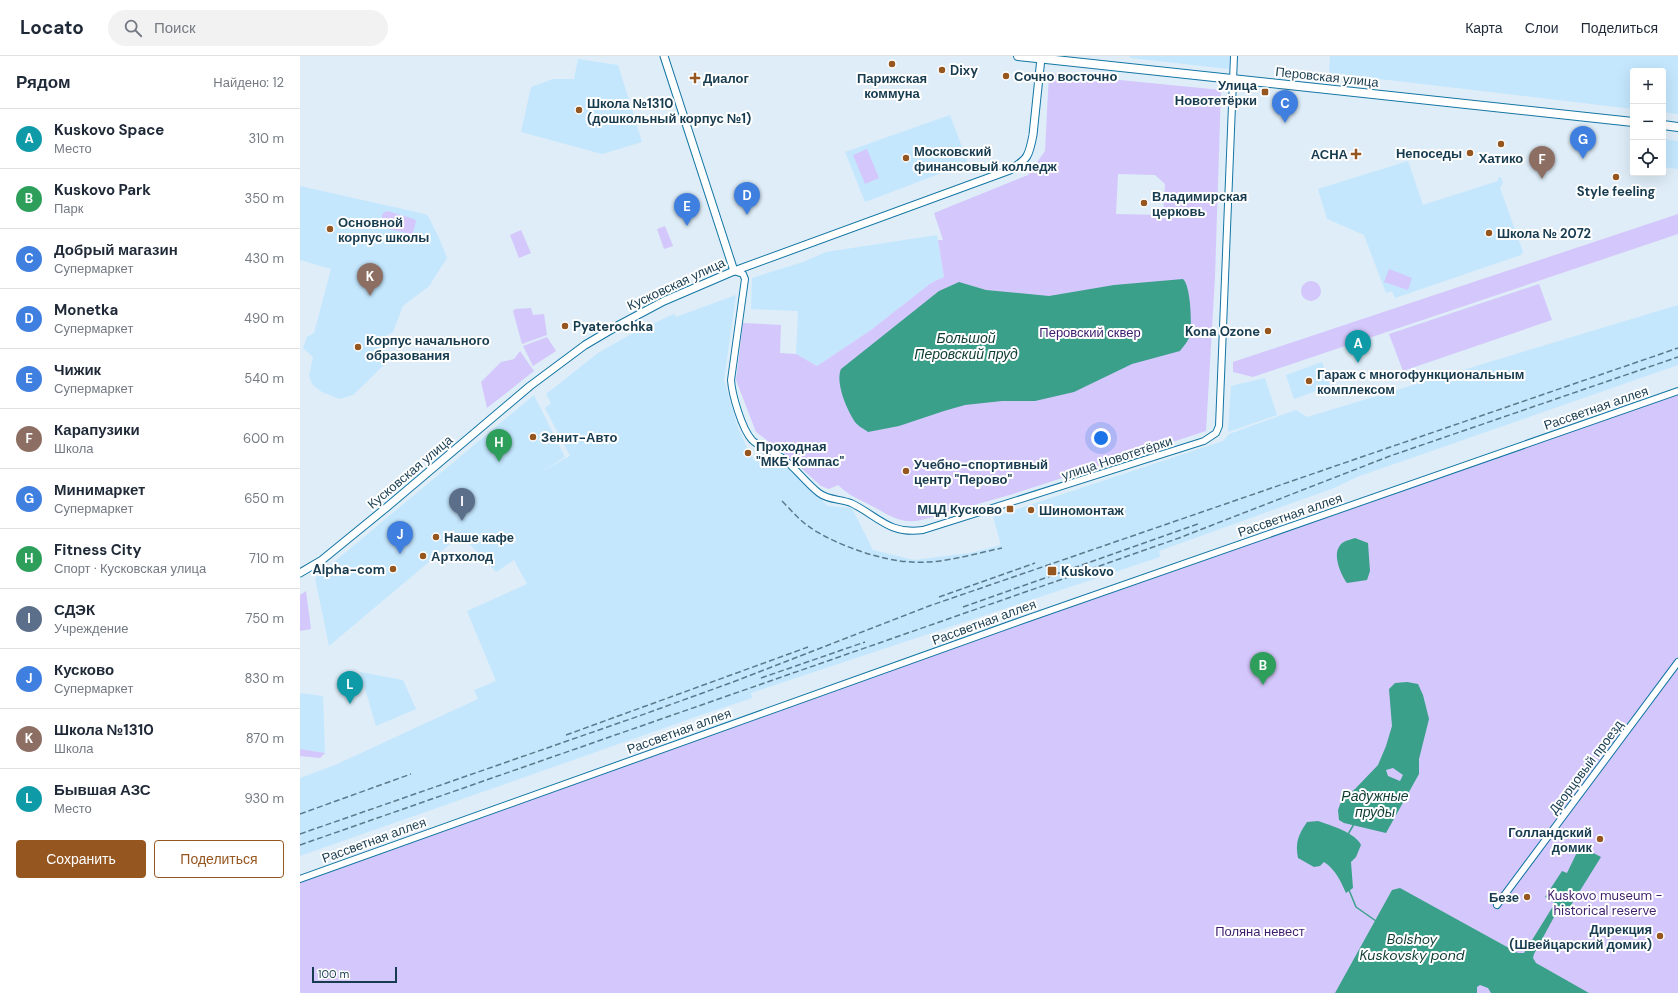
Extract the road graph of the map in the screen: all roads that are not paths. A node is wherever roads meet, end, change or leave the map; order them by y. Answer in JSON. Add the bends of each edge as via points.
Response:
{"nodes":[{"id":1,"x":664,"y":56,"type":"edge"},
{"id":2,"x":1018,"y":56,"type":"edge"},
{"id":3,"x":1234,"y":56,"type":"edge"},
{"id":4,"x":1041,"y":57,"type":"edge"},
{"id":5,"x":1233,"y":79,"type":"junction"},
{"id":6,"x":1630,"y":122,"type":"edge"},
{"id":7,"x":1666,"y":125,"type":"edge"},
{"id":8,"x":1678,"y":127,"type":"edge"},
{"id":9,"x":734,"y":271,"type":"junction"},
{"id":10,"x":1678,"y":391,"type":"edge"},
{"id":11,"x":300,"y":573,"type":"edge"},
{"id":12,"x":1678,"y":662,"type":"edge"},
{"id":13,"x":300,"y":878,"type":"edge"},
{"id":14,"x":1497,"y":905,"type":"dead end"}],
"edges":[{"from":1,"to":9,"type":"street"},
{"from":2,"to":4,"type":"main road","name":"Перовская улица"},
{"from":3,"to":5,"type":"street","name":"улица Новотетёрки"},
{"from":4,"to":5,"type":"main road","name":"Перовская улица"},
{"from":4,"to":9,"type":"street","name":"Кусковская улица","via":[[1033,135],[1025,161],[1010,170]]},
{"from":5,"to":6,"type":"main road","name":"Перовская улица"},
{"from":5,"to":9,"type":"street","name":"улица Новотетёрки","via":[[1219,426],[1216,433],[1204,441],[923,530],[895,529],[852,504],[822,495],[782,458],[753,441],[748,433],[731,380],[745,277]]},
{"from":7,"to":8,"type":"main road"},
{"from":9,"to":11,"type":"street","name":"Кусковская улица","via":[[664,301],[591,341],[530,386],[322,560]]},
{"from":10,"to":13,"type":"street","name":"Рассветная аллея","via":[[1026,618]]},
{"from":12,"to":14,"type":"street","name":"Дворцовый проезд"}]}
